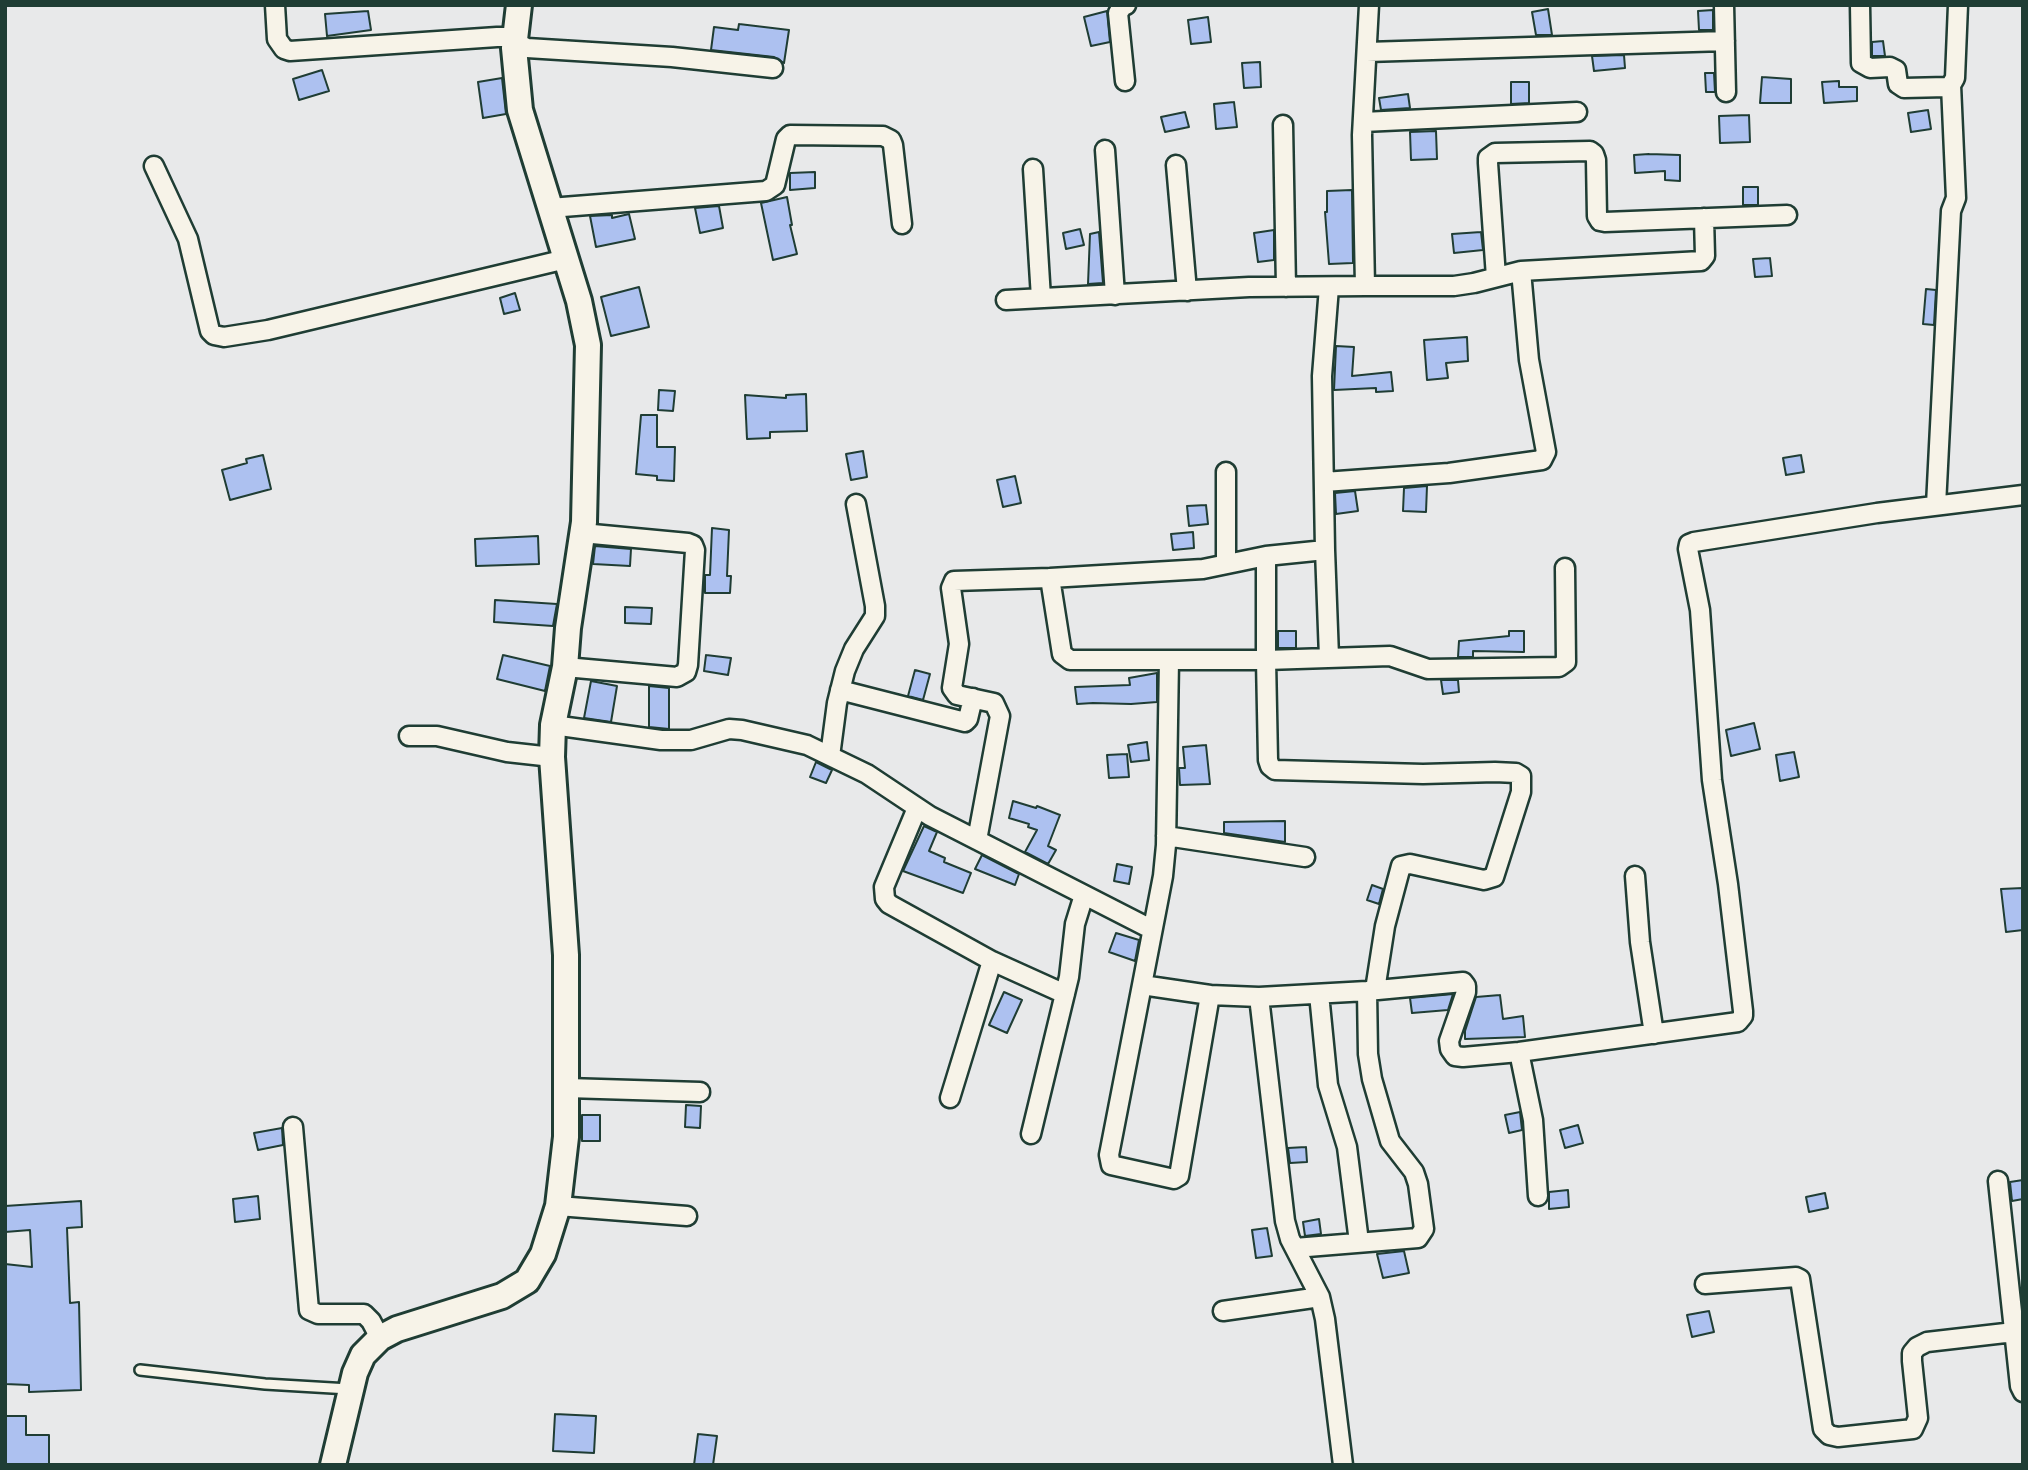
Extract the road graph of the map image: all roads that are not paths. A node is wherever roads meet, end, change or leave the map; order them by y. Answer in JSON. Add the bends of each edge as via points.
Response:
{"nodes":[{"id":1,"x":275,"y":5,"type":"edge"},
{"id":2,"x":519,"y":5,"type":"edge"},
{"id":3,"x":1126,"y":5,"type":"edge"},
{"id":4,"x":1369,"y":5,"type":"edge"},
{"id":5,"x":1724,"y":5,"type":"edge"},
{"id":6,"x":1860,"y":5,"type":"edge"},
{"id":7,"x":1958,"y":5,"type":"edge"},
{"id":8,"x":514,"y":41,"type":"junction"},
{"id":9,"x":1725,"y":41,"type":"junction"},
{"id":10,"x":1367,"y":52,"type":"junction"},
{"id":11,"x":773,"y":68,"type":"dead end"},
{"id":12,"x":1125,"y":81,"type":"dead end"},
{"id":13,"x":1951,"y":85,"type":"junction"},
{"id":14,"x":1726,"y":93,"type":"dead end"},
{"id":15,"x":1577,"y":112,"type":"dead end"},
{"id":16,"x":1363,"y":122,"type":"junction"},
{"id":17,"x":1283,"y":125,"type":"dead end"},
{"id":18,"x":1105,"y":150,"type":"dead end"},
{"id":19,"x":1176,"y":165,"type":"dead end"},
{"id":20,"x":154,"y":166,"type":"dead end"},
{"id":21,"x":1033,"y":169,"type":"dead end"},
{"id":22,"x":550,"y":208,"type":"junction"},
{"id":23,"x":1787,"y":215,"type":"dead end"},
{"id":24,"x":1704,"y":218,"type":"junction"},
{"id":25,"x":902,"y":224,"type":"dead end"},
{"id":26,"x":566,"y":260,"type":"junction"},
{"id":27,"x":1521,"y":271,"type":"junction"},
{"id":28,"x":1496,"y":277,"type":"junction"},
{"id":29,"x":1364,"y":286,"type":"junction"},
{"id":30,"x":1286,"y":287,"type":"junction"},
{"id":31,"x":1329,"y":287,"type":"junction"},
{"id":32,"x":1187,"y":292,"type":"junction"},
{"id":33,"x":1115,"y":295,"type":"junction"},
{"id":34,"x":1041,"y":298,"type":"junction"},
{"id":35,"x":1006,"y":300,"type":"dead end"},
{"id":36,"x":1226,"y":472,"type":"dead end"},
{"id":37,"x":1324,"y":482,"type":"junction"},
{"id":38,"x":2023,"y":495,"type":"edge"},
{"id":39,"x":856,"y":504,"type":"dead end"},
{"id":40,"x":1936,"y":505,"type":"junction"},
{"id":41,"x":582,"y":533,"type":"junction"},
{"id":42,"x":1325,"y":550,"type":"junction"},
{"id":43,"x":1265,"y":556,"type":"junction"},
{"id":44,"x":1226,"y":563,"type":"junction"},
{"id":45,"x":1565,"y":568,"type":"dead end"},
{"id":46,"x":1050,"y":579,"type":"junction"},
{"id":47,"x":1329,"y":657,"type":"junction"},
{"id":48,"x":1169,"y":660,"type":"junction"},
{"id":49,"x":1266,"y":660,"type":"junction"},
{"id":50,"x":565,"y":667,"type":"junction"},
{"id":51,"x":840,"y":690,"type":"junction"},
{"id":52,"x":973,"y":698,"type":"junction"},
{"id":53,"x":553,"y":725,"type":"junction"},
{"id":54,"x":409,"y":736,"type":"dead end"},
{"id":55,"x":830,"y":756,"type":"junction"},
{"id":56,"x":552,"y":757,"type":"junction"},
{"id":57,"x":917,"y":808,"type":"junction"},
{"id":58,"x":1166,"y":836,"type":"junction"},
{"id":59,"x":976,"y":840,"type":"junction"},
{"id":60,"x":1305,"y":857,"type":"dead end"},
{"id":61,"x":1635,"y":876,"type":"dead end"},
{"id":62,"x":1084,"y":895,"type":"junction"},
{"id":63,"x":1151,"y":929,"type":"junction"},
{"id":64,"x":992,"y":961,"type":"junction"},
{"id":65,"x":1142,"y":985,"type":"junction"},
{"id":66,"x":1371,"y":991,"type":"junction"},
{"id":67,"x":1319,"y":994,"type":"junction"},
{"id":68,"x":1065,"y":995,"type":"junction"},
{"id":69,"x":1210,"y":995,"type":"junction"},
{"id":70,"x":1259,"y":997,"type":"junction"},
{"id":71,"x":1654,"y":1034,"type":"junction"},
{"id":72,"x":1519,"y":1052,"type":"junction"},
{"id":73,"x":567,"y":1088,"type":"junction"},
{"id":74,"x":700,"y":1092,"type":"dead end"},
{"id":75,"x":950,"y":1098,"type":"dead end"},
{"id":76,"x":293,"y":1127,"type":"dead end"},
{"id":77,"x":1031,"y":1134,"type":"dead end"},
{"id":78,"x":1998,"y":1181,"type":"dead end"},
{"id":79,"x":1538,"y":1196,"type":"dead end"},
{"id":80,"x":558,"y":1206,"type":"junction"},
{"id":81,"x":687,"y":1216,"type":"dead end"},
{"id":82,"x":1359,"y":1242,"type":"junction"},
{"id":83,"x":1295,"y":1248,"type":"junction"},
{"id":84,"x":1705,"y":1284,"type":"dead end"},
{"id":85,"x":1320,"y":1297,"type":"junction"},
{"id":86,"x":1223,"y":1311,"type":"dead end"},
{"id":87,"x":2014,"y":1332,"type":"junction"},
{"id":88,"x":380,"y":1338,"type":"junction"},
{"id":89,"x":139,"y":1370,"type":"dead end"},
{"id":90,"x":351,"y":1390,"type":"junction"},
{"id":91,"x":2023,"y":1392,"type":"edge"},
{"id":92,"x":333,"y":1465,"type":"edge"},
{"id":93,"x":1343,"y":1465,"type":"edge"}],
"edges":[{"from":1,"to":8,"type":"street","via":[[277,39],[290,51],[497,37]]},
{"from":2,"to":8,"type":"street"},
{"from":3,"to":12,"type":"street","via":[[1118,13]]},
{"from":4,"to":10,"type":"street"},
{"from":5,"to":9,"type":"street"},
{"from":6,"to":13,"type":"street","via":[[1864,66],[1893,68],[1904,88]]},
{"from":7,"to":13,"type":"street"},
{"from":8,"to":11,"type":"street","via":[[527,48]]},
{"from":8,"to":22,"type":"street","via":[[520,110]]},
{"from":9,"to":10,"type":"street"},
{"from":9,"to":14,"type":"street"},
{"from":10,"to":16,"type":"street"},
{"from":13,"to":40,"type":"street","via":[[1956,198],[1951,211]]},
{"from":15,"to":16,"type":"street"},
{"from":16,"to":29,"type":"street"},
{"from":17,"to":30,"type":"street"},
{"from":18,"to":33,"type":"street"},
{"from":19,"to":32,"type":"street"},
{"from":20,"to":26,"type":"street","via":[[188,239],[209,331],[214,335],[268,330]]},
{"from":21,"to":34,"type":"street"},
{"from":22,"to":25,"type":"street","via":[[766,191],[775,184],[787,136],[883,136],[893,145]]},
{"from":22,"to":26,"type":"street"},
{"from":23,"to":24,"type":"street"},
{"from":24,"to":27,"type":"street","via":[[1701,261]]},
{"from":24,"to":28,"type":"street","via":[[1600,221],[1596,160],[1590,151],[1491,154]]},
{"from":26,"to":41,"type":"street","via":[[588,345]]},
{"from":27,"to":28,"type":"street"},
{"from":27,"to":37,"type":"street","via":[[1529,360],[1546,452],[1542,460],[1449,473]]},
{"from":28,"to":29,"type":"street","via":[[1454,286]]},
{"from":29,"to":31,"type":"street"},
{"from":30,"to":31,"type":"street"},
{"from":30,"to":32,"type":"street"},
{"from":31,"to":37,"type":"street","via":[[1322,356]]},
{"from":32,"to":33,"type":"street"},
{"from":33,"to":34,"type":"street"},
{"from":34,"to":35,"type":"street"},
{"from":36,"to":44,"type":"street"},
{"from":37,"to":42,"type":"street"},
{"from":38,"to":40,"type":"street"},
{"from":39,"to":51,"type":"street","via":[[875,616],[854,649]]},
{"from":40,"to":71,"type":"street","via":[[1689,544],[1700,610],[1712,780],[1743,1016],[1738,1022]]},
{"from":41,"to":50,"type":"street"},
{"from":41,"to":50,"type":"street","via":[[693,545],[688,665],[677,677]]},
{"from":42,"to":43,"type":"street"},
{"from":42,"to":47,"type":"street"},
{"from":43,"to":44,"type":"street"},
{"from":43,"to":49,"type":"street"},
{"from":44,"to":46,"type":"street","via":[[1203,569]]},
{"from":45,"to":47,"type":"street","via":[[1566,662],[1559,667],[1428,669],[1390,656]]},
{"from":46,"to":48,"type":"street","via":[[1065,657],[1077,661]]},
{"from":46,"to":52,"type":"street","via":[[958,581],[951,585],[959,644],[952,688],[957,695]]},
{"from":47,"to":49,"type":"street"},
{"from":48,"to":49,"type":"street"},
{"from":48,"to":58,"type":"street"},
{"from":49,"to":66,"type":"street","via":[[1268,760],[1275,770],[1521,776],[1521,792],[1494,877],[1483,880],[1401,866]]},
{"from":50,"to":53,"type":"street"},
{"from":51,"to":52,"type":"street","via":[[965,722]]},
{"from":51,"to":55,"type":"street"},
{"from":52,"to":59,"type":"street","via":[[994,703],[1000,716]]},
{"from":53,"to":55,"type":"street","via":[[661,740],[691,740],[742,730],[807,745]]},
{"from":53,"to":56,"type":"street"},
{"from":54,"to":56,"type":"street","via":[[436,736]]},
{"from":55,"to":57,"type":"street","via":[[867,774]]},
{"from":56,"to":73,"type":"street","via":[[565,955]]},
{"from":57,"to":59,"type":"street"},
{"from":57,"to":64,"type":"street","via":[[884,887],[885,899]]},
{"from":58,"to":60,"type":"street"},
{"from":58,"to":63,"type":"street"},
{"from":59,"to":62,"type":"street"},
{"from":61,"to":71,"type":"street"},
{"from":62,"to":63,"type":"street"},
{"from":62,"to":68,"type":"street"},
{"from":63,"to":65,"type":"street"},
{"from":64,"to":68,"type":"street"},
{"from":64,"to":75,"type":"street"},
{"from":65,"to":69,"type":"street"},
{"from":65,"to":69,"type":"street","via":[[1109,1161],[1174,1179],[1180,1176]]},
{"from":66,"to":67,"type":"street"},
{"from":66,"to":72,"type":"street","via":[[1463,982],[1466,992],[1449,1041],[1455,1056]]},
{"from":66,"to":82,"type":"street","via":[[1368,1054],[1372,1079],[1390,1140],[1415,1172],[1424,1229],[1418,1237]]},
{"from":67,"to":70,"type":"street"},
{"from":67,"to":82,"type":"street","via":[[1326,1074],[1347,1147]]},
{"from":68,"to":77,"type":"street"},
{"from":69,"to":70,"type":"street"},
{"from":70,"to":83,"type":"street","via":[[1284,1221]]},
{"from":71,"to":72,"type":"street"},
{"from":72,"to":79,"type":"street","via":[[1530,1099]]},
{"from":73,"to":74,"type":"street"},
{"from":73,"to":80,"type":"street"},
{"from":76,"to":88,"type":"street","via":[[309,1310],[364,1314]]},
{"from":78,"to":87,"type":"street"},
{"from":80,"to":81,"type":"street"},
{"from":80,"to":88,"type":"street","via":[[543,1254],[527,1280],[502,1296]]},
{"from":82,"to":83,"type":"street"},
{"from":83,"to":85,"type":"street"},
{"from":84,"to":87,"type":"street","via":[[1800,1279],[1823,1429],[1838,1437],[1913,1429],[1918,1418],[1912,1353],[1917,1347]]},
{"from":85,"to":86,"type":"street"},
{"from":85,"to":93,"type":"street"},
{"from":87,"to":91,"type":"street"},
{"from":88,"to":90,"type":"street","via":[[363,1355]]},
{"from":89,"to":90,"type":"lane"},
{"from":90,"to":92,"type":"street"}]}
